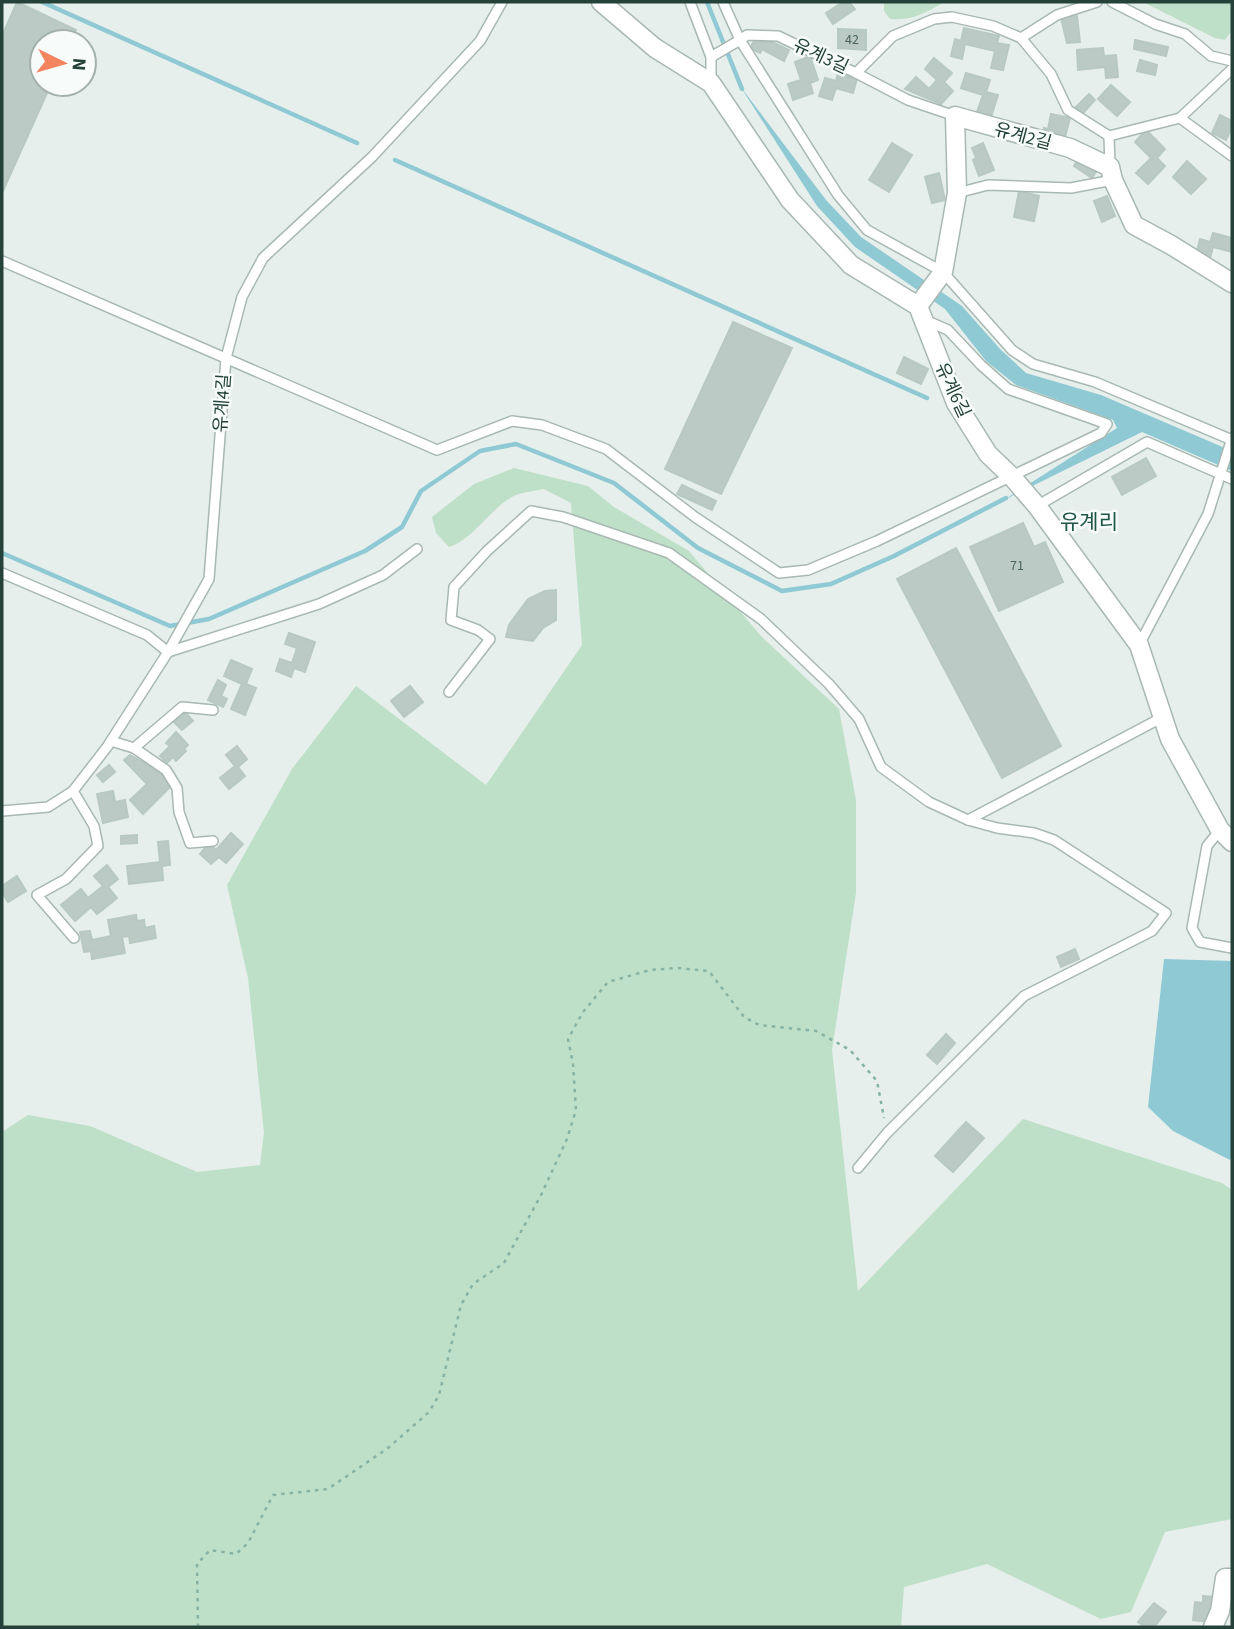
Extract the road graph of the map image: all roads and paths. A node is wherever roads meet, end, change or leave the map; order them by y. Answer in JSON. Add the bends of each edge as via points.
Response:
{"nodes":[{"id":1,"x":502,"y":2,"type":"edge"},
{"id":2,"x":601,"y":2,"type":"edge"},
{"id":3,"x":690,"y":2,"type":"edge"},
{"id":4,"x":723,"y":2,"type":"edge"},
{"id":5,"x":1097,"y":2,"type":"edge"},
{"id":6,"x":1112,"y":2,"type":"edge"},
{"id":7,"x":1021,"y":38,"type":"junction"},
{"id":8,"x":740,"y":40,"type":"junction"},
{"id":9,"x":711,"y":57,"type":"junction"},
{"id":10,"x":1232,"y":61,"type":"edge"},
{"id":11,"x":1232,"y":69,"type":"edge"},
{"id":12,"x":856,"y":73,"type":"junction"},
{"id":13,"x":711,"y":83,"type":"junction"},
{"id":14,"x":955,"y":116,"type":"junction"},
{"id":15,"x":1180,"y":118,"type":"junction"},
{"id":16,"x":1109,"y":136,"type":"junction"},
{"id":17,"x":1232,"y":156,"type":"edge"},
{"id":18,"x":1111,"y":174,"type":"junction"},
{"id":19,"x":957,"y":193,"type":"junction"},
{"id":20,"x":2,"y":261,"type":"edge"},
{"id":21,"x":943,"y":272,"type":"junction"},
{"id":22,"x":1232,"y":283,"type":"edge"},
{"id":23,"x":920,"y":312,"type":"junction"},
{"id":24,"x":226,"y":358,"type":"junction"},
{"id":25,"x":1232,"y":440,"type":"edge"},
{"id":26,"x":1221,"y":475,"type":"junction"},
{"id":27,"x":1013,"y":478,"type":"junction"},
{"id":28,"x":1232,"y":479,"type":"edge"},
{"id":29,"x":1037,"y":506,"type":"junction"},
{"id":30,"x":417,"y":549,"type":"dead end"},
{"id":31,"x":2,"y":573,"type":"edge"},
{"id":32,"x":1139,"y":645,"type":"junction"},
{"id":33,"x":168,"y":652,"type":"junction"},
{"id":34,"x":449,"y":692,"type":"dead end"},
{"id":35,"x":213,"y":710,"type":"dead end"},
{"id":36,"x":1163,"y":717,"type":"junction"},
{"id":37,"x":111,"y":741,"type":"junction"},
{"id":38,"x":134,"y":748,"type":"junction"},
{"id":39,"x":73,"y":791,"type":"junction"},
{"id":40,"x":2,"y":811,"type":"edge"},
{"id":41,"x":968,"y":820,"type":"junction"},
{"id":42,"x":1226,"y":836,"type":"edge"},
{"id":43,"x":213,"y":841,"type":"dead end"},
{"id":44,"x":74,"y":938,"type":"dead end"},
{"id":45,"x":1232,"y":948,"type":"edge"},
{"id":46,"x":887,"y":1133,"type":"junction"},
{"id":47,"x":858,"y":1168,"type":"dead end"},
{"id":48,"x":1232,"y":1578,"type":"edge"},
{"id":49,"x":198,"y":1627,"type":"edge"},
{"id":50,"x":1213,"y":1627,"type":"edge"}],
"edges":[{"from":1,"to":24,"type":"lane","name":"유계4길","via":[[480,41],[372,157],[263,258],[242,297]]},
{"from":2,"to":13,"type":"street","via":[[655,48]]},
{"from":3,"to":9,"type":"lane"},
{"from":4,"to":8,"type":"lane"},
{"from":5,"to":7,"type":"lane","via":[[1057,15]]},
{"from":6,"to":10,"type":"lane","via":[[1185,34],[1211,57]]},
{"from":7,"to":12,"type":"lane","name":"유계3길","via":[[952,17],[934,19],[893,37]]},
{"from":7,"to":16,"type":"lane","name":"유계3길","via":[[1051,74],[1068,110]]},
{"from":8,"to":9,"type":"lane"},
{"from":8,"to":12,"type":"lane","name":"유계3길","via":[[747,35],[778,36]]},
{"from":8,"to":21,"type":"lane","via":[[838,195],[867,230]]},
{"from":9,"to":13,"type":"lane"},
{"from":11,"to":15,"type":"lane"},
{"from":12,"to":14,"type":"lane","via":[[908,100]]},
{"from":13,"to":23,"type":"street","via":[[790,200],[851,265]]},
{"from":14,"to":18,"type":"street","name":"유계2길","via":[[1070,149]]},
{"from":14,"to":19,"type":"street"},
{"from":15,"to":16,"type":"lane"},
{"from":15,"to":17,"type":"lane"},
{"from":16,"to":18,"type":"lane"},
{"from":18,"to":19,"type":"lane","via":[[1071,188],[988,185]]},
{"from":18,"to":22,"type":"street","via":[[1134,225]]},
{"from":19,"to":21,"type":"street"},
{"from":20,"to":24,"type":"lane"},
{"from":21,"to":23,"type":"street"},
{"from":21,"to":25,"type":"lane","via":[[1012,350],[1033,364],[1095,382]]},
{"from":23,"to":27,"type":"street","name":"유계6길","via":[[956,403],[988,454]]},
{"from":23,"to":27,"type":"lane","via":[[948,330],[1008,389],[1107,424],[1101,433]]},
{"from":24,"to":27,"type":"lane","via":[[437,450],[512,421],[541,425],[606,449],[779,573],[808,570],[831,561]]},
{"from":24,"to":33,"type":"lane","name":"유계4길","via":[[209,579]]},
{"from":25,"to":26,"type":"lane"},
{"from":26,"to":28,"type":"lane"},
{"from":26,"to":29,"type":"lane","via":[[1147,442]]},
{"from":26,"to":32,"type":"lane","via":[[1208,514]]},
{"from":27,"to":29,"type":"street","name":"유계6길"},
{"from":29,"to":32,"type":"street","name":"유계6길"},
{"from":30,"to":33,"type":"lane","via":[[383,575],[319,604]]},
{"from":31,"to":33,"type":"lane","via":[[147,635]]},
{"from":32,"to":36,"type":"street","name":"유계6길"},
{"from":33,"to":37,"type":"lane","name":"유계4길"},
{"from":34,"to":41,"type":"lane","via":[[490,639],[451,620],[454,586],[531,511],[563,517],[669,553],[761,619],[859,719],[881,767],[929,802]]},
{"from":35,"to":38,"type":"lane","via":[[182,707]]},
{"from":36,"to":41,"type":"lane"},
{"from":36,"to":42,"type":"street","name":"유계6길","via":[[1170,740]]},
{"from":37,"to":38,"type":"lane"},
{"from":37,"to":39,"type":"lane","name":"유계4길"},
{"from":38,"to":43,"type":"lane","via":[[166,770],[177,788],[179,812],[190,842]]},
{"from":39,"to":40,"type":"lane","name":"유계4길","via":[[48,807]]},
{"from":39,"to":44,"type":"lane","via":[[94,826],[98,846],[66,878],[37,895]]},
{"from":41,"to":46,"type":"lane","via":[[1054,840],[1166,913],[1152,931],[1024,996]]},
{"from":42,"to":45,"type":"lane","via":[[1207,846],[1192,928],[1200,943]]},
{"from":46,"to":47,"type":"lane"},
{"from":46,"to":49,"type":"path","via":[[877,1081],[850,1050],[816,1031],[759,1025],[744,1017],[709,971],[650,970],[608,982],[568,1039],[576,1110],[567,1139],[504,1263],[473,1284],[461,1306],[439,1395],[429,1412],[388,1448],[328,1489],[274,1495],[248,1543],[236,1554],[210,1550],[197,1564]]},
{"from":48,"to":50,"type":"street","via":[[1225,1578]]}]}
